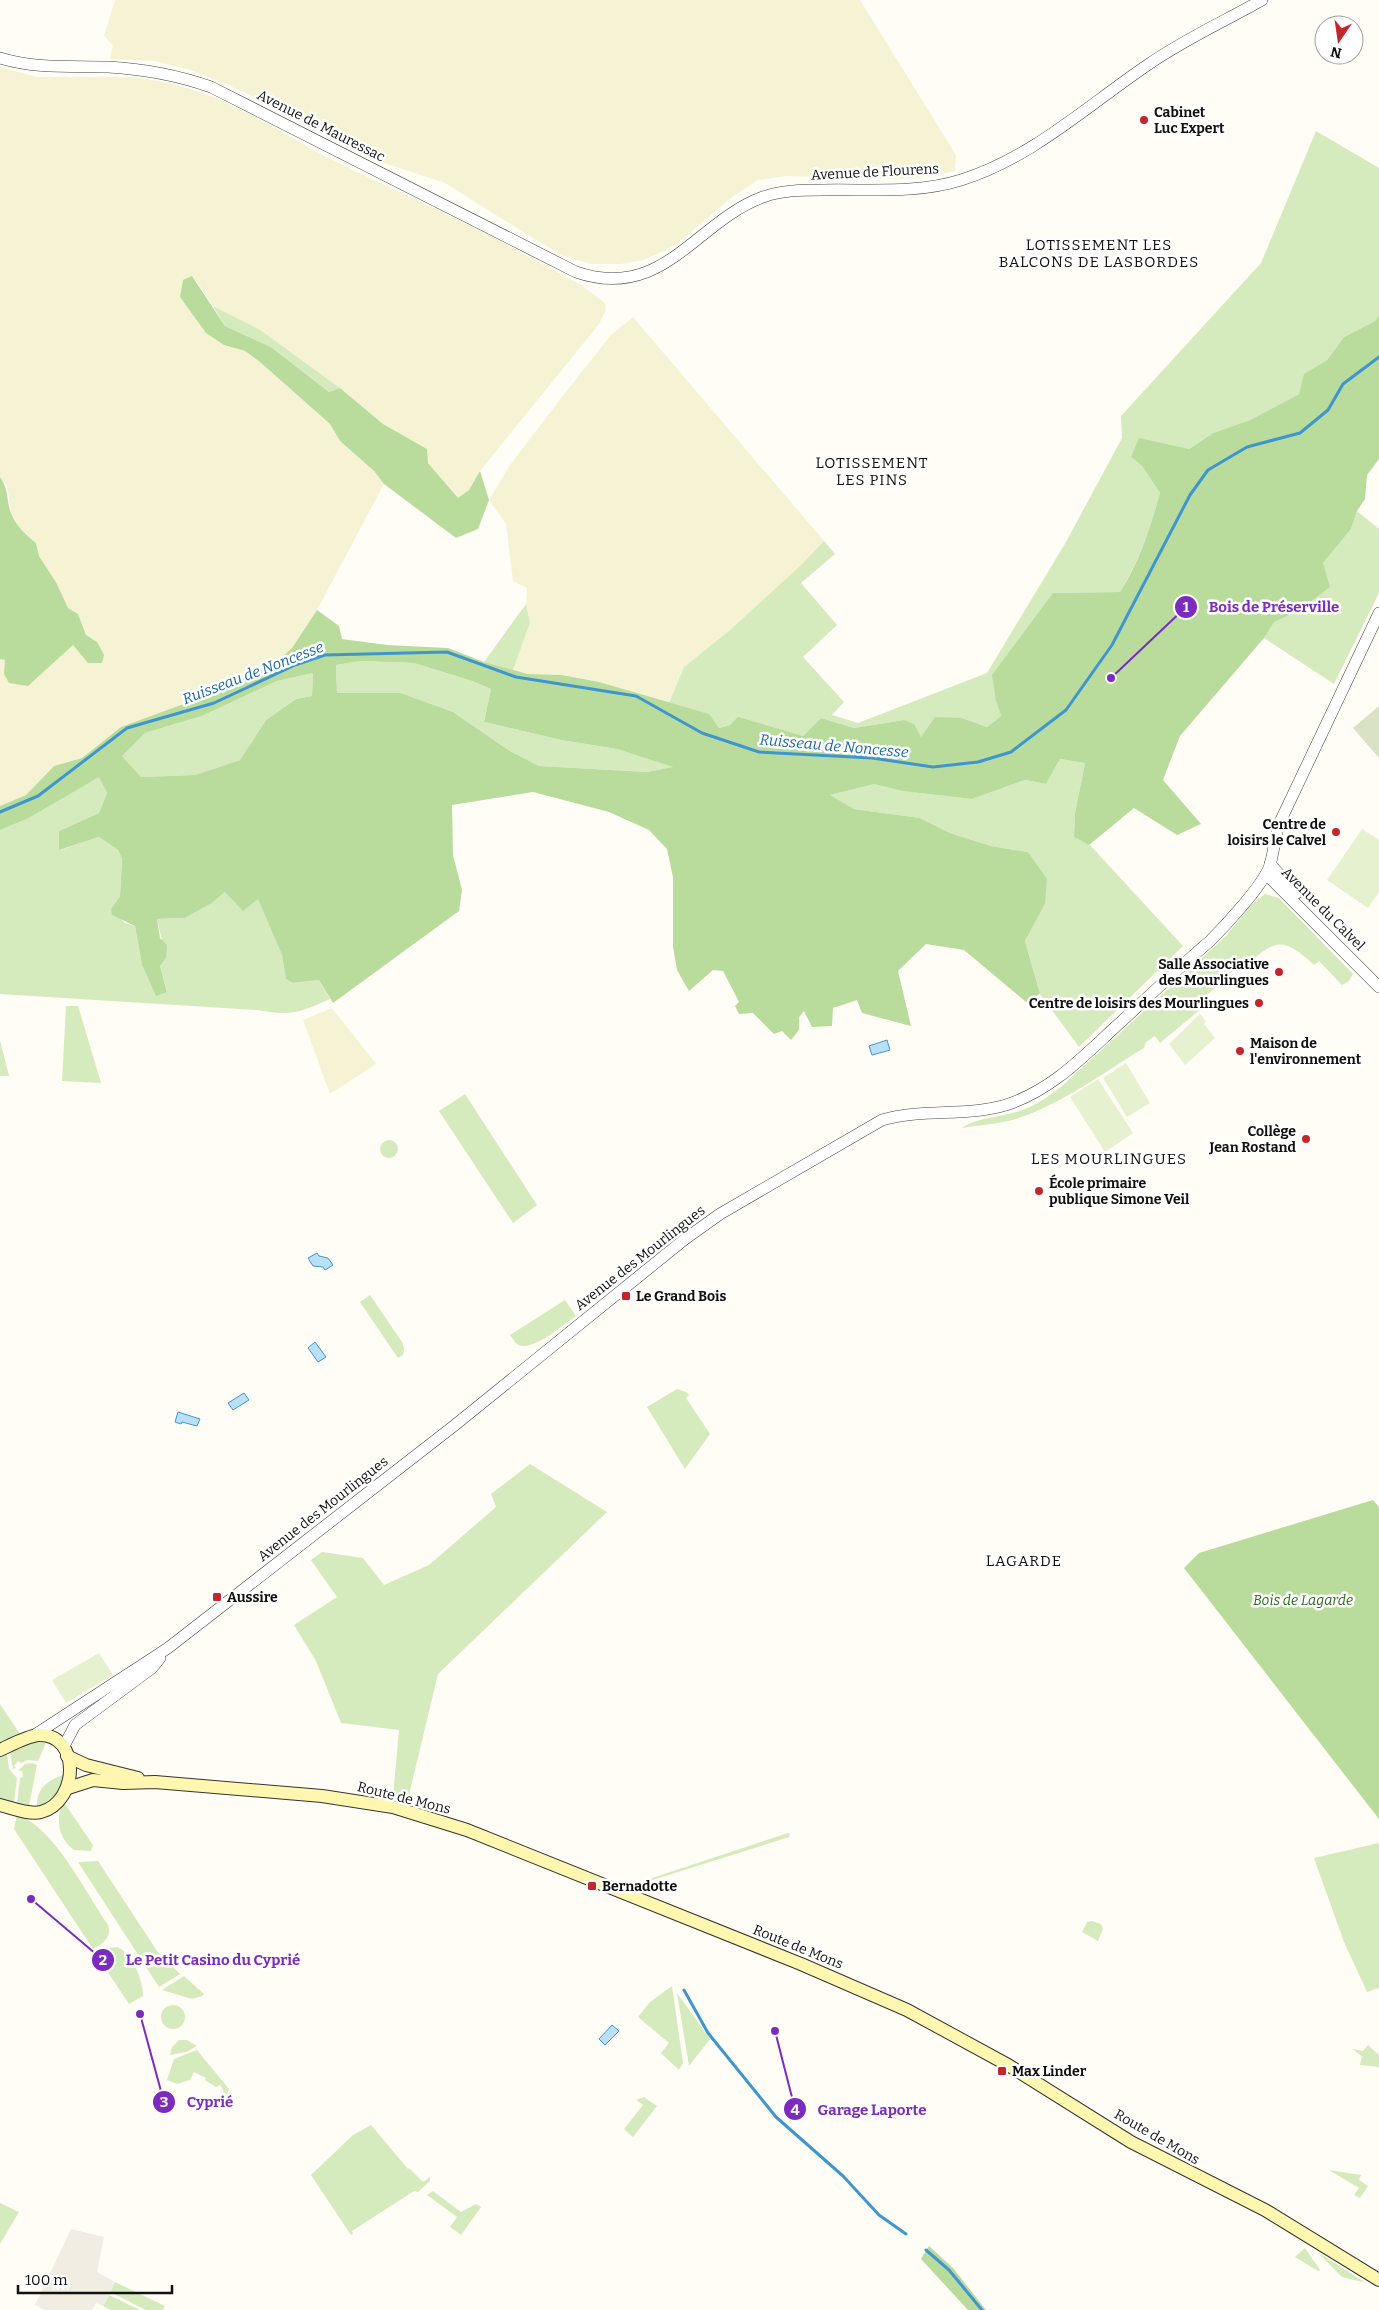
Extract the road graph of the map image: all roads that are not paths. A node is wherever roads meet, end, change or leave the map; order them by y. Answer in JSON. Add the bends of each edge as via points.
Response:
{"nodes":[{"id":1,"x":1262,"y":0,"type":"edge"},
{"id":2,"x":0,"y":58,"type":"edge"},
{"id":3,"x":611,"y":279,"type":"joint"},
{"id":4,"x":1379,"y":613,"type":"edge"},
{"id":5,"x":1268,"y":869,"type":"junction"},
{"id":6,"x":1379,"y":976,"type":"edge"},
{"id":7,"x":1379,"y":987,"type":"edge"},
{"id":8,"x":168,"y":1648,"type":"junction"},
{"id":9,"x":33,"y":1736,"type":"junction"},
{"id":10,"x":0,"y":1750,"type":"edge"},
{"id":11,"x":66,"y":1751,"type":"junction"},
{"id":12,"x":155,"y":1782,"type":"junction"},
{"id":13,"x":68,"y":1788,"type":"junction"},
{"id":14,"x":0,"y":1805,"type":"edge"},
{"id":15,"x":1379,"y":2280,"type":"edge"}],
"edges":[{"from":1,"to":3,"type":"street","name":"Avenue de Flourens","via":[[1159,57],[1018,156],[988,171],[948,184],[921,188],[795,191],[765,196],[729,215],[688,248],[663,263],[640,274]]},
{"from":2,"to":3,"type":"street","name":"Avenue de Mauressac","via":[[53,68],[137,69],[210,87],[576,272]]},
{"from":4,"to":5,"type":"street","via":[[1280,822]]},
{"from":5,"to":6,"type":"street","name":"Avenue du Calvel"},
{"from":5,"to":7,"type":"street","name":"Avenue du Calvel"},
{"from":5,"to":8,"type":"street","name":"Avenue des Mourlingues","via":[[1230,921],[1062,1076],[1025,1098],[992,1108],[921,1112],[882,1120],[720,1214]]},
{"from":8,"to":9,"type":"street","name":"Avenue des Mourlingues"},
{"from":8,"to":11,"type":"street","name":"Avenue des Mourlingues","via":[[152,1668],[75,1724]]},
{"from":9,"to":10,"type":"main road"},
{"from":9,"to":11,"type":"main road","name":"Route de Mons","via":[[53,1738]]},
{"from":11,"to":12,"type":"main road","name":"Route de Mons","via":[[86,1766]]},
{"from":11,"to":13,"type":"main road","via":[[71,1772]]},
{"from":12,"to":13,"type":"main road","name":"Route de Mons","via":[[93,1780]]},
{"from":12,"to":15,"type":"main road","name":"Route de Mons","via":[[331,1797],[418,1814],[467,1830],[783,1957],[938,2026],[1078,2107],[1131,2142],[1265,2210]]},
{"from":13,"to":14,"type":"main road","via":[[56,1804],[41,1812]]}]}
